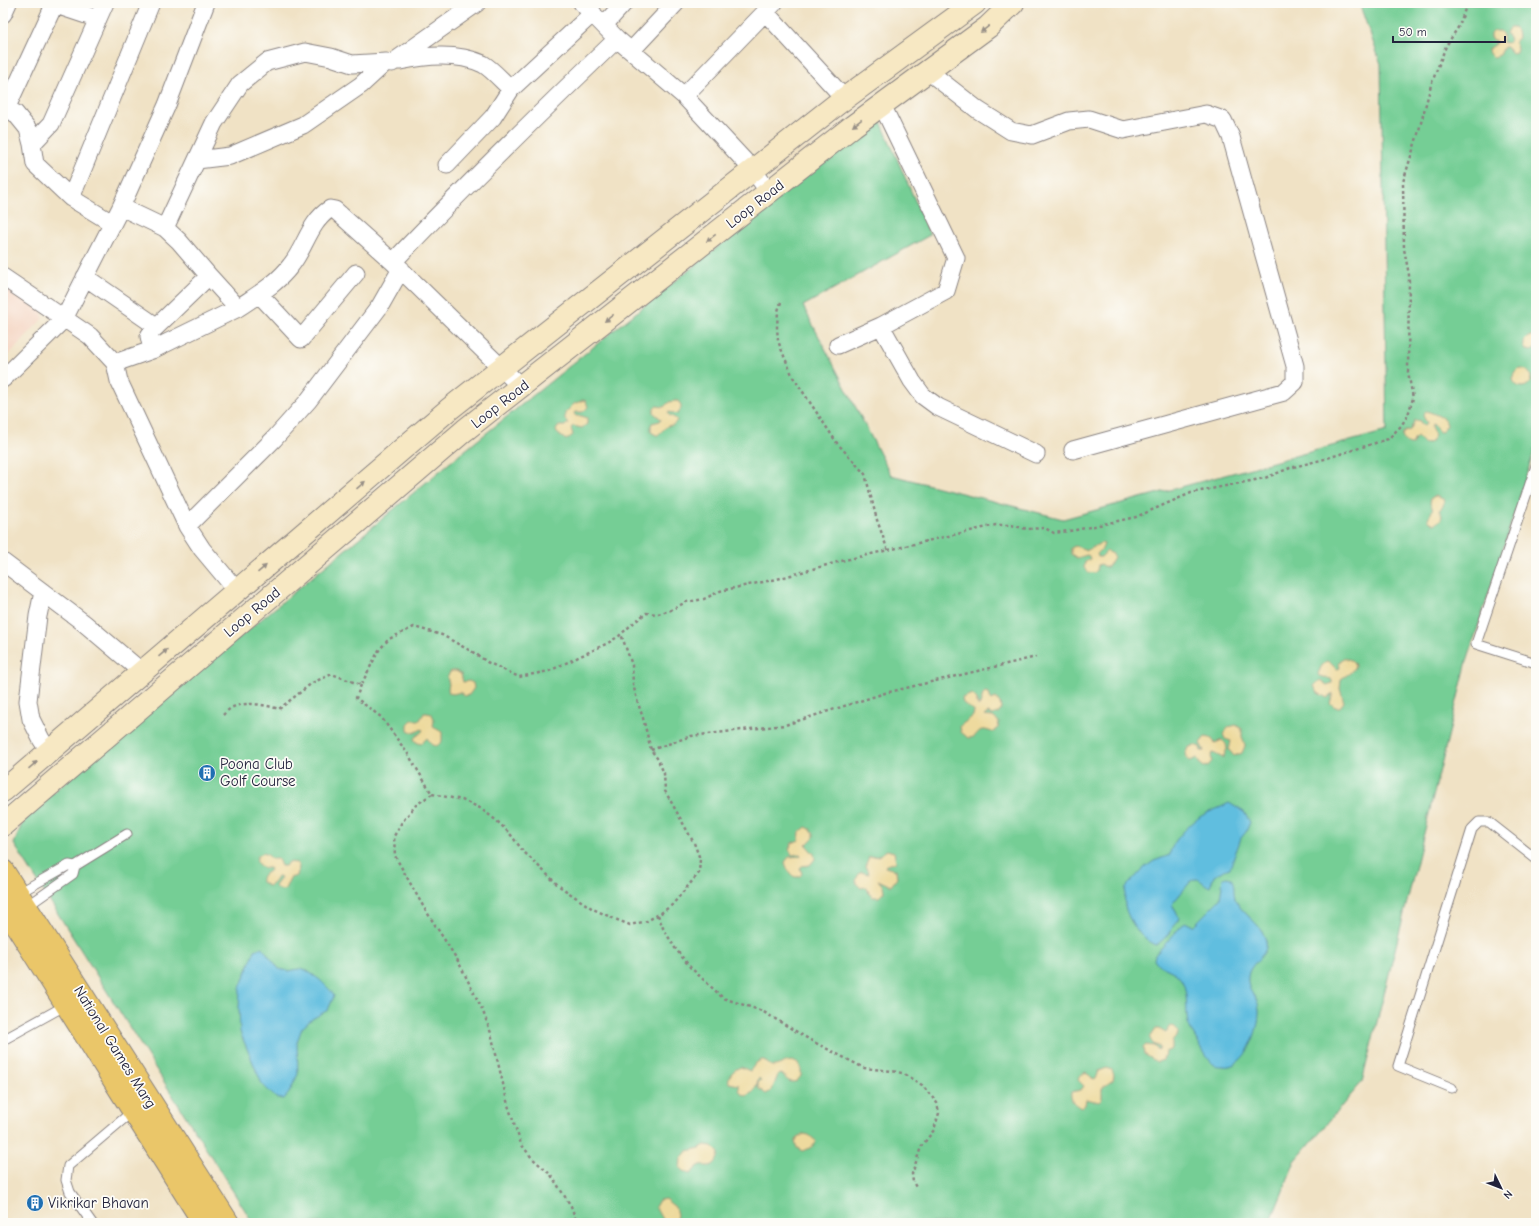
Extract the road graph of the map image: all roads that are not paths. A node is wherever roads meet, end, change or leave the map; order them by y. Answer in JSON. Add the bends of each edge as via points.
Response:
{"nodes":[{"id":1,"x":8,"y":3,"type":"edge"},
{"id":2,"x":53,"y":3,"type":"edge"},
{"id":3,"x":105,"y":3,"type":"edge"},
{"id":4,"x":151,"y":3,"type":"edge"},
{"id":5,"x":206,"y":3,"type":"edge"},
{"id":6,"x":477,"y":3,"type":"edge"},
{"id":7,"x":624,"y":3,"type":"edge"},
{"id":8,"x":676,"y":3,"type":"edge"},
{"id":9,"x":1013,"y":3,"type":"edge"},
{"id":10,"x":971,"y":4,"type":"edge"},
{"id":11,"x":769,"y":8,"type":"edge"},
{"id":12,"x":3,"y":14,"type":"edge"},
{"id":13,"x":593,"y":14,"type":"edge"},
{"id":14,"x":98,"y":19,"type":"junction"},
{"id":15,"x":617,"y":39,"type":"junction"},
{"id":16,"x":631,"y":51,"type":"junction"},
{"id":17,"x":389,"y":63,"type":"junction"},
{"id":18,"x":928,"y":71,"type":"junction"},
{"id":19,"x":511,"y":89,"type":"junction"},
{"id":20,"x":684,"y":96,"type":"junction"},
{"id":21,"x":845,"y":99,"type":"junction"},
{"id":22,"x":882,"y":105,"type":"junction"},
{"id":23,"x":4,"y":109,"type":"edge"},
{"id":24,"x":32,"y":144,"type":"junction"},
{"id":25,"x":197,"y":160,"type":"junction"},
{"id":26,"x":447,"y":165,"type":"dead end"},
{"id":27,"x":753,"y":170,"type":"junction"},
{"id":28,"x":769,"y":192,"type":"junction"},
{"id":29,"x":71,"y":198,"type":"junction"},
{"id":30,"x":121,"y":206,"type":"junction"},
{"id":31,"x":112,"y":223,"type":"junction"},
{"id":32,"x":165,"y":228,"type":"junction"},
{"id":33,"x":397,"y":265,"type":"junction"},
{"id":34,"x":356,"y":273,"type":"dead end"},
{"id":35,"x":209,"y":276,"type":"junction"},
{"id":36,"x":3,"y":277,"type":"edge"},
{"id":37,"x":85,"y":277,"type":"junction"},
{"id":38,"x":259,"y":294,"type":"junction"},
{"id":39,"x":238,"y":308,"type":"junction"},
{"id":40,"x":64,"y":318,"type":"junction"},
{"id":41,"x":156,"y":326,"type":"junction"},
{"id":42,"x":881,"y":326,"type":"junction"},
{"id":43,"x":838,"y":345,"type":"dead end"},
{"id":44,"x":152,"y":350,"type":"junction"},
{"id":45,"x":115,"y":363,"type":"junction"},
{"id":46,"x":502,"y":368,"type":"junction"},
{"id":47,"x":3,"y":379,"type":"edge"},
{"id":48,"x":521,"y":387,"type":"junction"},
{"id":49,"x":1073,"y":450,"type":"dead end"},
{"id":50,"x":1036,"y":454,"type":"dead end"},
{"id":51,"x":1536,"y":466,"type":"edge"},
{"id":52,"x":187,"y":526,"type":"junction"},
{"id":53,"x":3,"y":562,"type":"edge"},
{"id":54,"x":237,"y":590,"type":"junction"},
{"id":55,"x":43,"y":592,"type":"junction"},
{"id":56,"x":1536,"y":663,"type":"edge"},
{"id":57,"x":142,"y":672,"type":"junction"},
{"id":58,"x":49,"y":751,"type":"junction"},
{"id":59,"x":3,"y":791,"type":"edge"},
{"id":60,"x":3,"y":825,"type":"edge"},
{"id":61,"x":126,"y":834,"type":"dead end"},
{"id":62,"x":1536,"y":859,"type":"edge"},
{"id":63,"x":75,"y":866,"type":"junction"},
{"id":64,"x":3,"y":871,"type":"edge"},
{"id":65,"x":12,"y":898,"type":"edge"},
{"id":66,"x":3,"y":920,"type":"edge"},
{"id":67,"x":33,"y":942,"type":"junction"},
{"id":68,"x":60,"y":1009,"type":"junction"},
{"id":69,"x":3,"y":1040,"type":"edge"},
{"id":70,"x":1452,"y":1088,"type":"dead end"},
{"id":71,"x":127,"y":1116,"type":"junction"},
{"id":72,"x":92,"y":1223,"type":"edge"},
{"id":73,"x":196,"y":1223,"type":"edge"},
{"id":74,"x":204,"y":1223,"type":"edge"},
{"id":75,"x":217,"y":1223,"type":"edge"},
{"id":76,"x":228,"y":1223,"type":"edge"}],
"edges":[{"from":1,"to":12,"type":"street"},
{"from":2,"to":14,"type":"street"},
{"from":2,"to":23,"type":"street"},
{"from":3,"to":14,"type":"street"},
{"from":4,"to":29,"type":"street"},
{"from":5,"to":30,"type":"street","via":[[167,105]]},
{"from":6,"to":17,"type":"street"},
{"from":7,"to":13,"type":"street"},
{"from":8,"to":16,"type":"street"},
{"from":9,"to":18,"type":"main road","name":"Loop Road","one_way":true,"via":[[988,27]]},
{"from":10,"to":21,"type":"main road","name":"Loop Road"},
{"from":11,"to":20,"type":"street"},
{"from":11,"to":21,"type":"street"},
{"from":13,"to":15,"type":"street"},
{"from":13,"to":19,"type":"street"},
{"from":14,"to":24,"type":"street","via":[[51,124]]},
{"from":15,"to":16,"type":"street"},
{"from":15,"to":33,"type":"street","via":[[516,136]]},
{"from":16,"to":20,"type":"street"},
{"from":17,"to":19,"type":"street","via":[[423,56],[457,57],[484,65]]},
{"from":17,"to":25,"type":"street","via":[[303,125],[230,156]]},
{"from":17,"to":25,"type":"street","via":[[352,64],[305,52],[267,62],[240,84],[214,124]]},
{"from":18,"to":22,"type":"main road","name":"Loop Road"},
{"from":18,"to":49,"type":"street","via":[[978,110],[1011,131],[1032,135],[1070,121],[1089,120],[1123,130],[1206,114],[1223,120],[1231,137],[1295,366],[1295,382],[1284,392]]},
{"from":19,"to":26,"type":"street","via":[[493,117]]},
{"from":20,"to":27,"type":"street"},
{"from":21,"to":27,"type":"main road","name":"Loop Road"},
{"from":22,"to":28,"type":"main road","name":"Loop Road","one_way":true},
{"from":22,"to":42,"type":"street","via":[[956,258],[946,291]]},
{"from":23,"to":24,"type":"street","via":[[15,113],[28,129]]},
{"from":24,"to":29,"type":"street","via":[[34,164]]},
{"from":25,"to":32,"type":"street"},
{"from":27,"to":28,"type":"street"},
{"from":27,"to":46,"type":"main road","name":"Loop Road"},
{"from":28,"to":48,"type":"main road","name":"Loop Road","one_way":true},
{"from":29,"to":31,"type":"street"},
{"from":30,"to":31,"type":"street"},
{"from":30,"to":32,"type":"street"},
{"from":31,"to":37,"type":"street"},
{"from":32,"to":35,"type":"street"},
{"from":33,"to":38,"type":"street","via":[[335,210],[330,209],[324,213],[308,236],[292,264],[276,282]]},
{"from":33,"to":46,"type":"street"},
{"from":33,"to":52,"type":"street","via":[[380,306],[308,401],[274,439]]},
{"from":34,"to":38,"type":"street","via":[[301,339]]},
{"from":35,"to":39,"type":"street"},
{"from":35,"to":41,"type":"street"},
{"from":36,"to":40,"type":"street"},
{"from":37,"to":40,"type":"street"},
{"from":37,"to":41,"type":"street"},
{"from":38,"to":39,"type":"street"},
{"from":39,"to":44,"type":"street"},
{"from":40,"to":45,"type":"street","via":[[90,336]]},
{"from":40,"to":47,"type":"street"},
{"from":41,"to":44,"type":"street","via":[[149,336]]},
{"from":42,"to":43,"type":"street"},
{"from":42,"to":50,"type":"street","via":[[923,396],[938,407]]},
{"from":44,"to":45,"type":"street"},
{"from":45,"to":52,"type":"street","via":[[118,381]]},
{"from":46,"to":48,"type":"street"},
{"from":54,"to":46,"type":"main road","name":"Loop Road","one_way":true,"via":[[448,410]]},
{"from":48,"to":60,"type":"main road","name":"Loop Road","via":[[465,430]]},
{"from":51,"to":56,"type":"lane","via":[[1476,644]]},
{"from":52,"to":54,"type":"street","via":[[202,549]]},
{"from":53,"to":55,"type":"street"},
{"from":57,"to":54,"type":"main road","name":"Loop Road","one_way":true},
{"from":55,"to":57,"type":"street"},
{"from":55,"to":58,"type":"street","via":[[28,701],[31,719]]},
{"from":57,"to":58,"type":"main road","name":"Loop Road"},
{"from":59,"to":58,"type":"main road","name":"Loop Road","one_way":true},
{"from":61,"to":63,"type":"lane"},
{"from":62,"to":70,"type":"lane","via":[[1489,822],[1479,822],[1472,829],[1398,1066]]},
{"from":63,"to":65,"type":"lane","via":[[69,865]]},
{"from":63,"to":65,"type":"lane","via":[[72,874]]},
{"from":64,"to":65,"type":"main road","name":"National Games Marg"},
{"from":65,"to":67,"type":"main road"},
{"from":65,"to":76,"type":"main road","name":"National Games Marg"},
{"from":66,"to":68,"type":"main road","name":"National Games Marg"},
{"from":67,"to":74,"type":"main road"},
{"from":67,"to":75,"type":"main road"},
{"from":68,"to":69,"type":"lane"},
{"from":68,"to":71,"type":"main road","name":"National Games Marg"},
{"from":71,"to":72,"type":"lane","via":[[68,1166],[66,1180],[70,1192]]},
{"from":71,"to":73,"type":"main road","name":"National Games Marg"}]}
